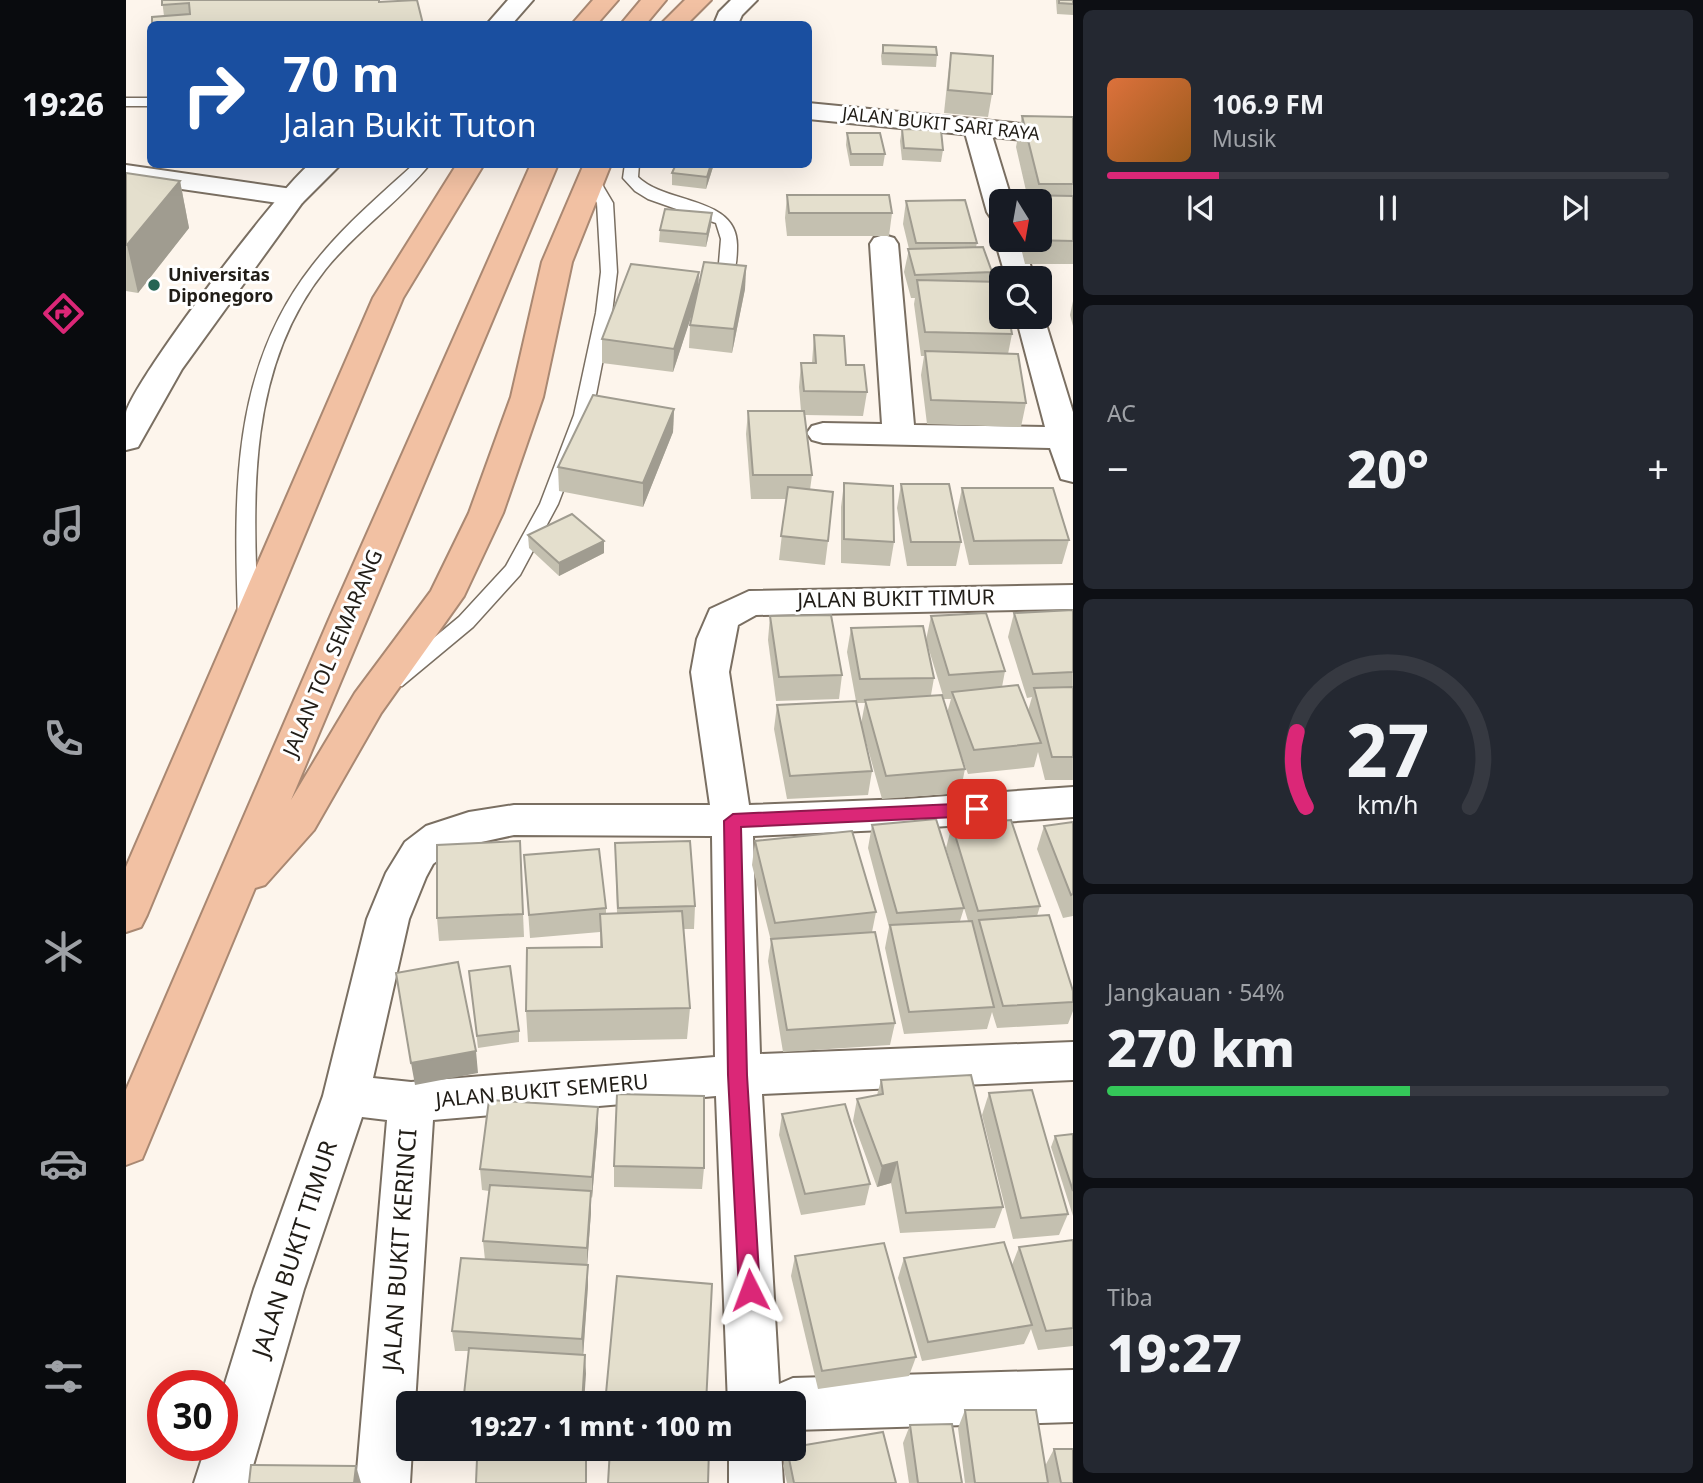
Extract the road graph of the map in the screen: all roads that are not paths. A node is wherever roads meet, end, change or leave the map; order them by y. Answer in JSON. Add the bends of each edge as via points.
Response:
{"nodes":[{"id":1,"x":521,"y":0,"type":"edge"},
{"id":2,"x":606,"y":0,"type":"edge"},
{"id":3,"x":654,"y":0,"type":"edge"},
{"id":4,"x":699,"y":0,"type":"edge"},
{"id":5,"x":745,"y":0,"type":"edge"},
{"id":6,"x":502,"y":21,"type":"edge"},
{"id":7,"x":587,"y":21,"type":"edge"},
{"id":8,"x":636,"y":21,"type":"edge"},
{"id":9,"x":676,"y":21,"type":"edge"},
{"id":10,"x":727,"y":21,"type":"edge"},
{"id":11,"x":126,"y":102,"type":"edge"},
{"id":12,"x":147,"y":102,"type":"edge"},
{"id":13,"x":812,"y":111,"type":"edge"},
{"id":14,"x":977,"y":129,"type":"junction"},
{"id":15,"x":1073,"y":137,"type":"edge"},
{"id":16,"x":323,"y":168,"type":"edge"},
{"id":17,"x":419,"y":168,"type":"edge"},
{"id":18,"x":469,"y":168,"type":"edge"},
{"id":19,"x":543,"y":168,"type":"edge"},
{"id":20,"x":631,"y":168,"type":"edge"},
{"id":21,"x":595,"y":172,"type":"edge"},
{"id":22,"x":126,"y":173,"type":"edge"},
{"id":23,"x":994,"y":189,"type":"edge"},
{"id":24,"x":292,"y":197,"type":"junction"},
{"id":25,"x":884,"y":244,"type":"dead end"},
{"id":26,"x":726,"y":275,"type":"edge"},
{"id":27,"x":1034,"y":329,"type":"edge"},
{"id":28,"x":823,"y":433,"type":"dead end"},
{"id":29,"x":899,"y":433,"type":"junction"},
{"id":30,"x":1065,"y":438,"type":"junction"},
{"id":31,"x":126,"y":440,"type":"edge"},
{"id":32,"x":1073,"y":471,"type":"edge"},
{"id":33,"x":1073,"y":597,"type":"edge"},
{"id":34,"x":248,"y":627,"type":"junction"},
{"id":35,"x":368,"y":703,"type":"junction"},
{"id":36,"x":1073,"y":802,"type":"edge"},
{"id":37,"x":733,"y":821,"type":"junction"},
{"id":38,"x":231,"y":894,"type":"junction"},
{"id":39,"x":126,"y":915,"type":"edge"},
{"id":40,"x":1073,"y":1061,"type":"edge"},
{"id":41,"x":738,"y":1075,"type":"junction"},
{"id":42,"x":346,"y":1096,"type":"junction"},
{"id":43,"x":411,"y":1102,"type":"junction"},
{"id":44,"x":126,"y":1144,"type":"edge"},
{"id":45,"x":753,"y":1391,"type":"edge"},
{"id":46,"x":1073,"y":1396,"type":"edge"},
{"id":47,"x":806,"y":1404,"type":"edge"},
{"id":48,"x":755,"y":1461,"type":"edge"},
{"id":49,"x":221,"y":1483,"type":"edge"},
{"id":50,"x":383,"y":1483,"type":"edge"},
{"id":51,"x":755,"y":1483,"type":"edge"}],
"edges":[{"from":1,"to":6,"type":"street"},
{"from":2,"to":7,"type":"highway"},
{"from":3,"to":8,"type":"highway"},
{"from":4,"to":9,"type":"highway"},
{"from":5,"to":10,"type":"street"},
{"from":11,"to":12,"type":"lane"},
{"from":13,"to":14,"type":"street","name":"JALAN BUKIT SARI RAYA"},
{"from":14,"to":15,"type":"street","name":"JALAN BUKIT SARI RAYA"},
{"from":14,"to":23,"type":"street"},
{"from":16,"to":24,"type":"street"},
{"from":17,"to":34,"type":"lane","via":[[307,282],[276,338],[254,400],[244,503]]},
{"from":18,"to":34,"type":"highway","via":[[388,299]]},
{"from":19,"to":38,"type":"highway","name":"JALAN TOL SEMARANG"},
{"from":20,"to":26,"type":"lane","via":[[630,178],[647,195],[719,215],[727,225],[730,244]]},
{"from":21,"to":35,"type":"highway","via":[[557,262],[527,397],[486,513],[446,596]]},
{"from":21,"to":35,"type":"lane","via":[[605,203],[609,272],[604,313],[583,415],[549,504],[513,570],[466,622]]},
{"from":22,"to":24,"type":"street"},
{"from":24,"to":31,"type":"street","via":[[167,368]]},
{"from":25,"to":29,"type":"street"},
{"from":27,"to":30,"type":"street"},
{"from":28,"to":29,"type":"street"},
{"from":29,"to":30,"type":"street"},
{"from":30,"to":32,"type":"street"},
{"from":33,"to":37,"type":"street","name":"JALAN BUKIT TIMUR","via":[[749,603],[723,618],[710,672]]},
{"from":34,"to":39,"type":"highway"},
{"from":35,"to":38,"type":"highway","via":[[300,819]]},
{"from":36,"to":37,"type":"street","name":"JALAN BUKIT TIMUR"},
{"from":37,"to":41,"type":"street"},
{"from":37,"to":42,"type":"street","name":"JALAN BUKIT TIMUR","via":[[514,820],[440,837],[419,853],[388,919]]},
{"from":38,"to":44,"type":"highway","name":"JALAN TOL SEMARANG"},
{"from":40,"to":41,"type":"street","name":"JALAN BUKIT SEMERU"},
{"from":41,"to":43,"type":"street","name":"JALAN BUKIT SEMERU"},
{"from":41,"to":45,"type":"street"},
{"from":42,"to":43,"type":"street","name":"JALAN BUKIT SEMERU"},
{"from":42,"to":49,"type":"street","name":"JALAN BUKIT TIMUR","via":[[279,1289]]},
{"from":43,"to":50,"type":"street","name":"JALAN BUKIT KERINCI"},
{"from":46,"to":47,"type":"street"},
{"from":48,"to":51,"type":"street"}]}
